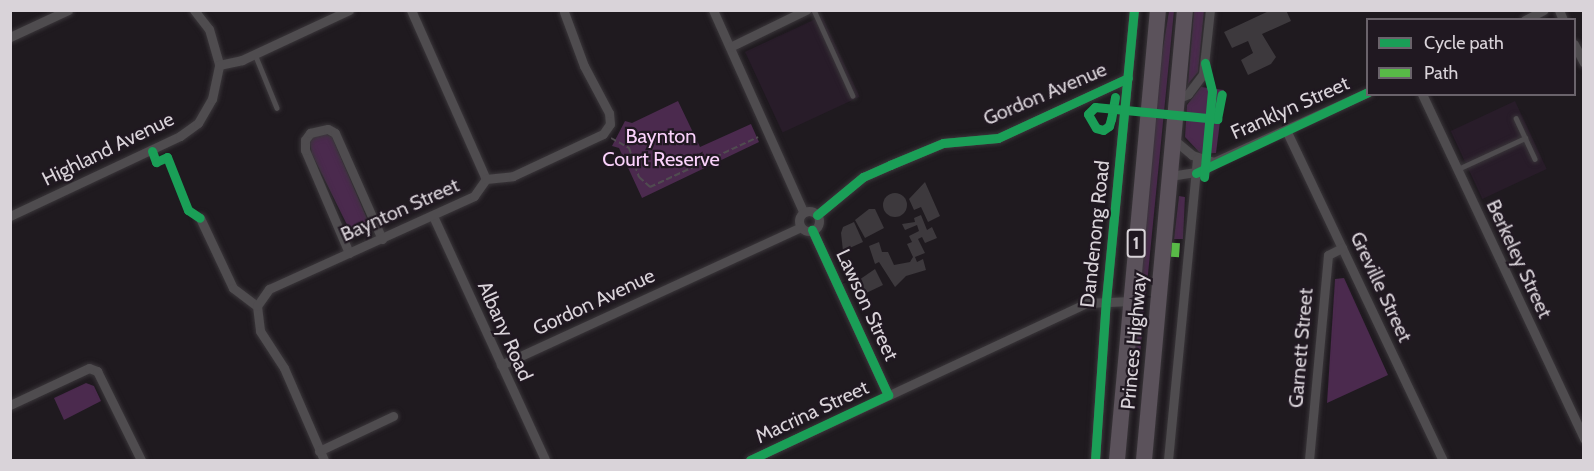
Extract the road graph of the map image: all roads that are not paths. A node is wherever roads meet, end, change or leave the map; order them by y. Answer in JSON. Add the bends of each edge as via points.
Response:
{"nodes":[{"id":1,"x":68,"y":10,"type":"edge"},
{"id":2,"x":194,"y":10,"type":"edge"},
{"id":3,"x":411,"y":10,"type":"edge"},
{"id":4,"x":713,"y":10,"type":"edge"},
{"id":5,"x":806,"y":10,"type":"edge"},
{"id":6,"x":814,"y":10,"type":"edge"},
{"id":7,"x":1134,"y":10,"type":"edge"},
{"id":8,"x":1158,"y":10,"type":"edge"},
{"id":9,"x":1185,"y":10,"type":"edge"},
{"id":10,"x":1210,"y":10,"type":"edge"},
{"id":11,"x":1544,"y":10,"type":"edge"},
{"id":12,"x":344,"y":11,"type":"edge"},
{"id":13,"x":564,"y":12,"type":"dead end"},
{"id":14,"x":1529,"y":18,"type":"edge"},
{"id":15,"x":10,"y":36,"type":"edge"},
{"id":16,"x":1576,"y":46,"type":"edge"},
{"id":17,"x":730,"y":47,"type":"junction"},
{"id":18,"x":255,"y":54,"type":"junction"},
{"id":19,"x":1584,"y":63,"type":"edge"},
{"id":20,"x":219,"y":65,"type":"junction"},
{"id":21,"x":1128,"y":78,"type":"junction"},
{"id":22,"x":1366,"y":93,"type":"edge"},
{"id":23,"x":853,"y":96,"type":"dead end"},
{"id":24,"x":1423,"y":96,"type":"edge"},
{"id":25,"x":1177,"y":99,"type":"junction"},
{"id":26,"x":277,"y":108,"type":"dead end"},
{"id":27,"x":1516,"y":118,"type":"dead end"},
{"id":28,"x":1286,"y":130,"type":"junction"},
{"id":29,"x":1525,"y":138,"type":"junction"},
{"id":30,"x":1173,"y":139,"type":"junction"},
{"id":31,"x":1197,"y":158,"type":"junction"},
{"id":32,"x":1535,"y":159,"type":"dead end"},
{"id":33,"x":1214,"y":162,"type":"junction"},
{"id":34,"x":1458,"y":169,"type":"junction"},
{"id":35,"x":1196,"y":172,"type":"junction"},
{"id":36,"x":1170,"y":176,"type":"junction"},
{"id":37,"x":486,"y":179,"type":"junction"},
{"id":38,"x":804,"y":213,"type":"junction"},
{"id":39,"x":817,"y":215,"type":"junction"},
{"id":40,"x":10,"y":216,"type":"edge"},
{"id":41,"x":433,"y":216,"type":"junction"},
{"id":42,"x":200,"y":218,"type":"dead end"},
{"id":43,"x":801,"y":227,"type":"junction"},
{"id":44,"x":812,"y":230,"type":"junction"},
{"id":45,"x":382,"y":239,"type":"junction"},
{"id":46,"x":1342,"y":248,"type":"junction"},
{"id":47,"x":349,"y":253,"type":"junction"},
{"id":48,"x":1106,"y":300,"type":"junction"},
{"id":49,"x":1131,"y":301,"type":"junction"},
{"id":50,"x":257,"y":306,"type":"junction"},
{"id":51,"x":501,"y":365,"type":"junction"},
{"id":52,"x":888,"y":395,"type":"junction"},
{"id":53,"x":10,"y":405,"type":"edge"},
{"id":54,"x":393,"y":416,"type":"dead end"},
{"id":55,"x":1584,"y":439,"type":"edge"},
{"id":56,"x":319,"y":451,"type":"junction"},
{"id":57,"x":141,"y":460,"type":"edge"},
{"id":58,"x":324,"y":460,"type":"edge"},
{"id":59,"x":544,"y":460,"type":"edge"},
{"id":60,"x":750,"y":460,"type":"edge"},
{"id":61,"x":1095,"y":460,"type":"edge"},
{"id":62,"x":1117,"y":460,"type":"edge"},
{"id":63,"x":1144,"y":460,"type":"edge"},
{"id":64,"x":1168,"y":460,"type":"edge"},
{"id":65,"x":1309,"y":460,"type":"edge"},
{"id":66,"x":1443,"y":460,"type":"edge"}],
"edges":[{"from":1,"to":15,"type":"street"},
{"from":2,"to":20,"type":"street","via":[[209,28]]},
{"from":3,"to":37,"type":"street"},
{"from":4,"to":17,"type":"street"},
{"from":5,"to":17,"type":"street"},
{"from":6,"to":23,"type":"lane"},
{"from":7,"to":21,"type":"street","name":"Dandenong Road"},
{"from":8,"to":49,"type":"highway","name":"Princes Highway","number":"1"},
{"from":9,"to":25,"type":"highway","name":"Princes Highway","number":"1"},
{"from":10,"to":25,"type":"street","via":[[1203,74],[1188,94]]},
{"from":11,"to":14,"type":"street"},
{"from":12,"to":18,"type":"street"},
{"from":13,"to":37,"type":"street","name":"Baynton Street","via":[[584,66],[609,113],[610,124],[603,134],[513,176]]},
{"from":16,"to":19,"type":"street"},
{"from":17,"to":38,"type":"street"},
{"from":18,"to":20,"type":"street"},
{"from":18,"to":26,"type":"lane"},
{"from":20,"to":40,"type":"street","name":"Highland Avenue","via":[[212,99],[198,123],[166,145]]},
{"from":21,"to":39,"type":"street","name":"Gordon Avenue","via":[[998,138],[943,143],[890,165],[863,177]]},
{"from":21,"to":48,"type":"street","name":"Dandenong Road"},
{"from":22,"to":28,"type":"street","name":"Franklyn Street"},
{"from":24,"to":34,"type":"street","name":"Berkeley Street"},
{"from":25,"to":30,"type":"highway","name":"Princes Highway","number":"1"},
{"from":27,"to":29,"type":"lane"},
{"from":28,"to":33,"type":"street","name":"Franklyn Street"},
{"from":28,"to":46,"type":"street","name":"Greville Street"},
{"from":29,"to":32,"type":"lane"},
{"from":29,"to":34,"type":"lane"},
{"from":30,"to":31,"type":"street","name":"Franklyn Street"},
{"from":30,"to":36,"type":"highway","name":"Princes Highway","number":"1"},
{"from":31,"to":33,"type":"street","name":"Franklyn Street"},
{"from":31,"to":35,"type":"street"},
{"from":33,"to":35,"type":"street","name":"Franklyn Street"},
{"from":34,"to":55,"type":"street","name":"Berkeley Street"},
{"from":35,"to":36,"type":"street","name":"Franklyn Street"},
{"from":35,"to":64,"type":"street"},
{"from":36,"to":63,"type":"highway","name":"Princes Highway","number":"1"},
{"from":37,"to":41,"type":"street","name":"Baynton Street","via":[[474,196]]},
{"from":38,"to":39,"type":"street"},
{"from":38,"to":43,"type":"street"},
{"from":39,"to":44,"type":"street","via":[[818,224]]},
{"from":41,"to":45,"type":"street","name":"Baynton Street"},
{"from":41,"to":51,"type":"street","name":"Albany Road"},
{"from":42,"to":50,"type":"street","via":[[233,288]]},
{"from":43,"to":44,"type":"street"},
{"from":43,"to":51,"type":"street","name":"Gordon Avenue"},
{"from":44,"to":52,"type":"street","name":"Lawson Street"},
{"from":45,"to":47,"type":"street","name":"Baynton Street"},
{"from":45,"to":47,"type":"street","via":[[335,133],[328,129],[310,133],[305,150]]},
{"from":46,"to":65,"type":"street","name":"Garnett Street","via":[[1328,255]]},
{"from":46,"to":66,"type":"street","name":"Greville Street"},
{"from":47,"to":50,"type":"street","name":"Baynton Street","via":[[269,289]]},
{"from":48,"to":49,"type":"street","name":"Macrina Street"},
{"from":48,"to":52,"type":"street","name":"Macrina Street","via":[[1087,303]]},
{"from":48,"to":61,"type":"street","name":"Dandenong Road"},
{"from":49,"to":62,"type":"highway","name":"Princes Highway","number":"1"},
{"from":50,"to":56,"type":"street","via":[[260,331],[284,368]]},
{"from":51,"to":59,"type":"street","name":"Albany Road"},
{"from":52,"to":60,"type":"street","name":"Macrina Street"},
{"from":53,"to":57,"type":"street","via":[[88,368],[97,371]]},
{"from":54,"to":56,"type":"street"},
{"from":56,"to":58,"type":"street"}]}
